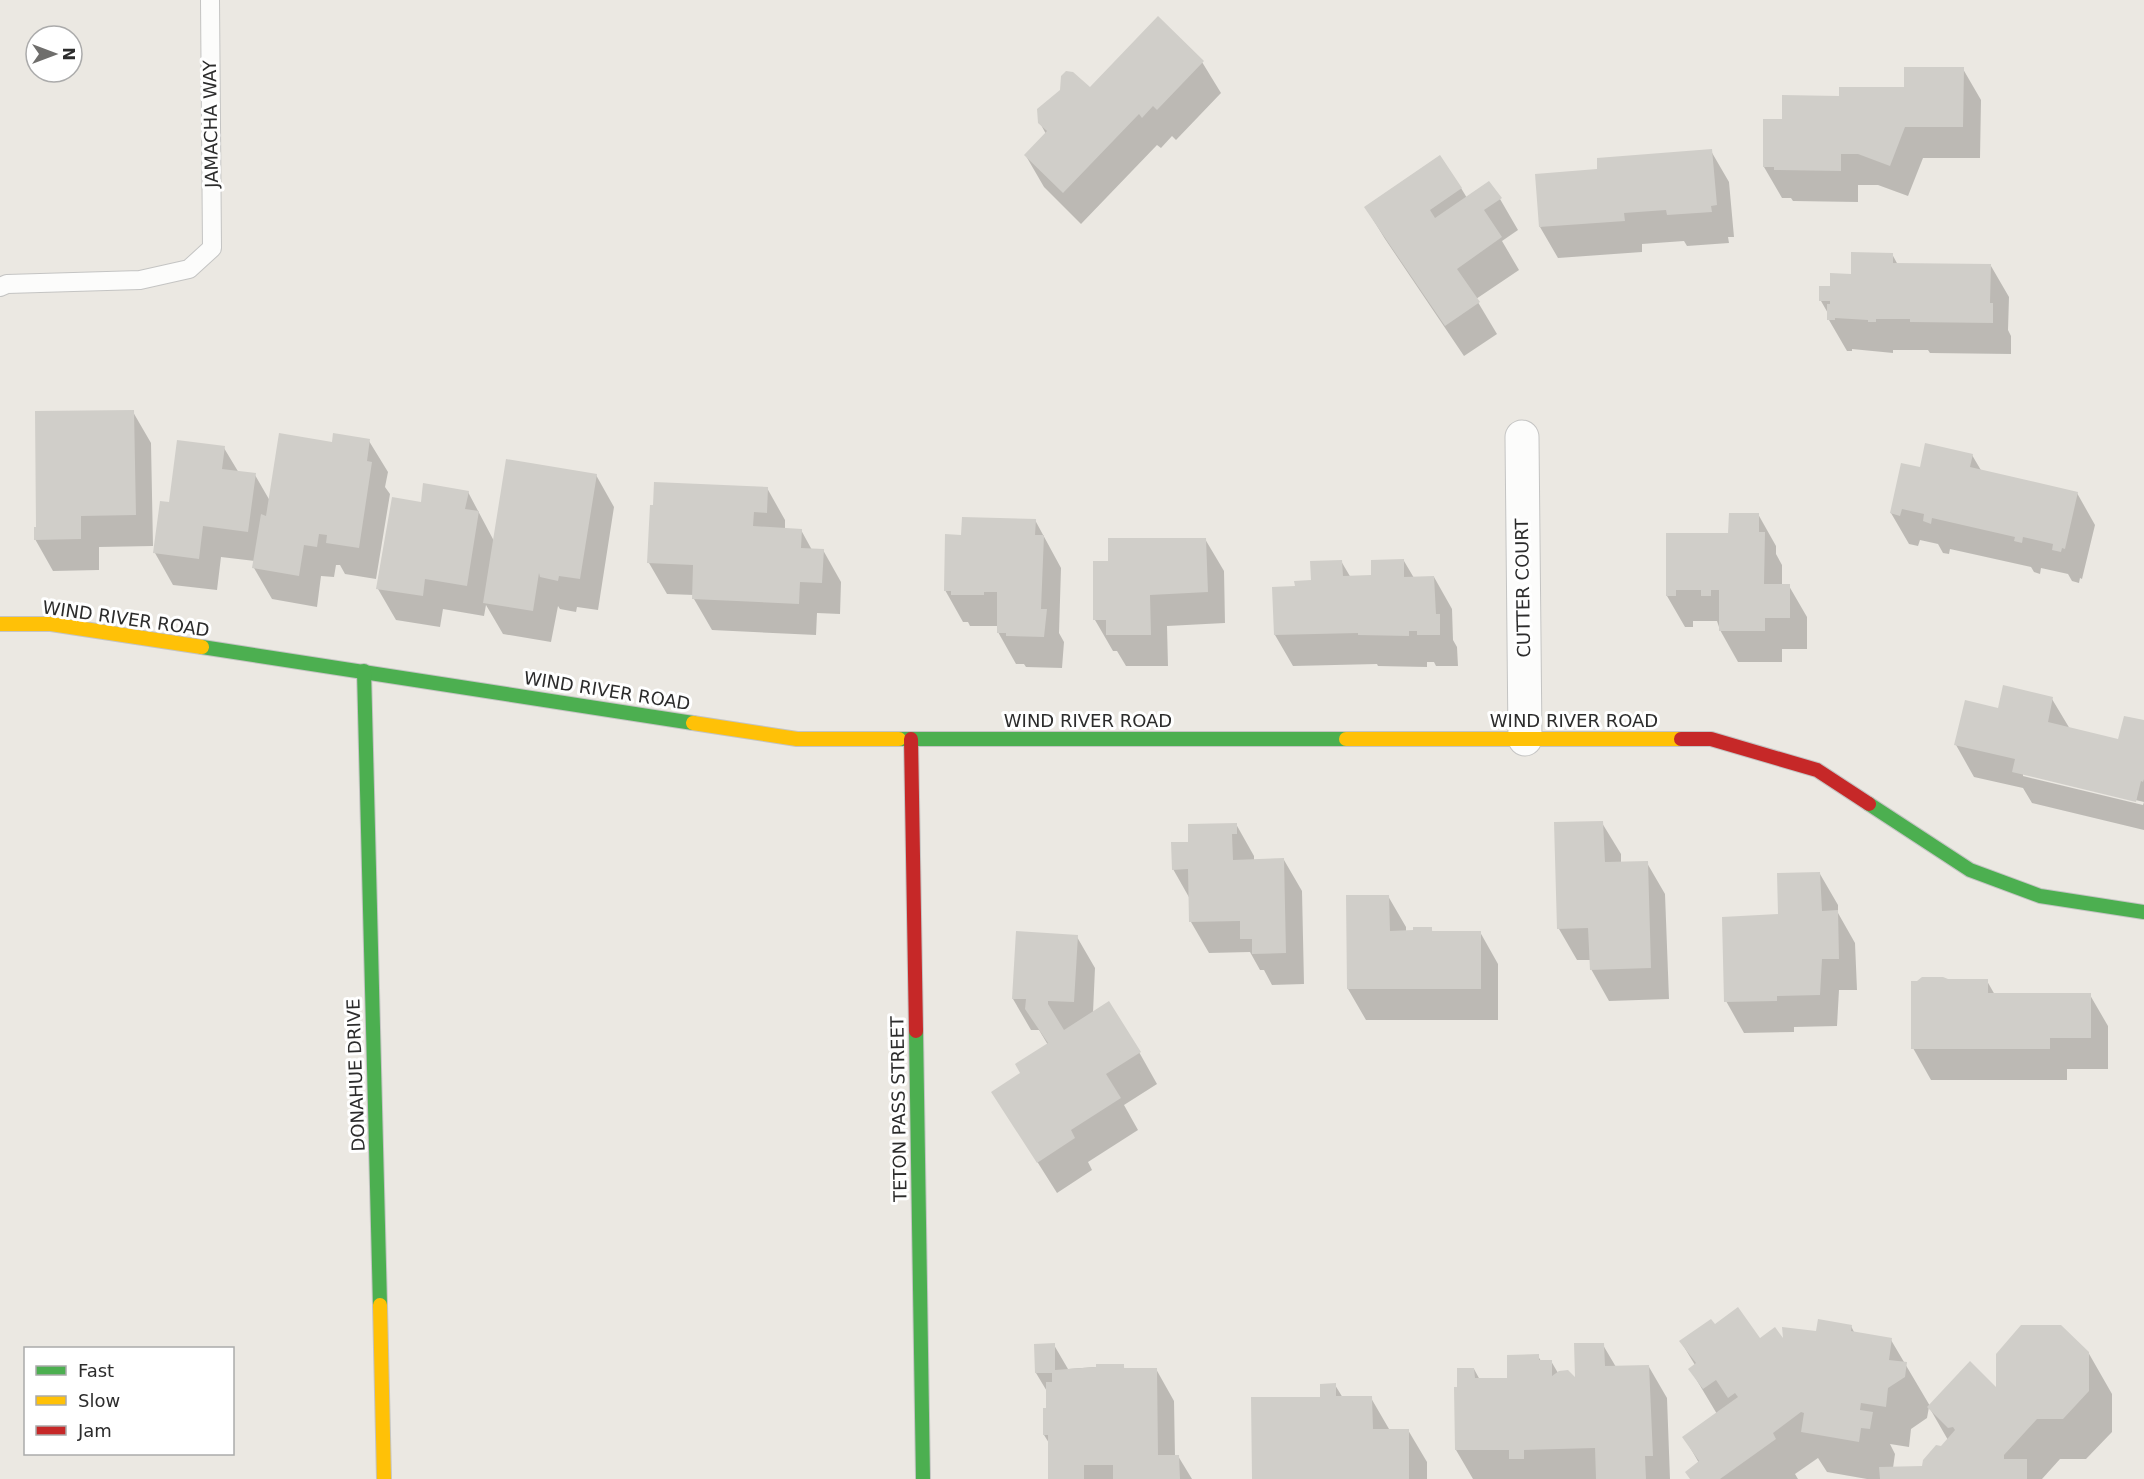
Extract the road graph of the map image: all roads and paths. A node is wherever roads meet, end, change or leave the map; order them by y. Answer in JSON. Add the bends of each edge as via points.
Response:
{"nodes":[{"id":1,"x":210,"y":0,"type":"edge"},
{"id":2,"x":0,"y":287,"type":"edge"},
{"id":3,"x":1522,"y":437,"type":"dead end"},
{"id":4,"x":0,"y":624,"type":"edge"},
{"id":5,"x":364,"y":671,"type":"junction"},
{"id":6,"x":911,"y":739,"type":"junction"},
{"id":7,"x":1525,"y":739,"type":"junction"},
{"id":8,"x":2144,"y":912,"type":"edge"},
{"id":9,"x":384,"y":1479,"type":"edge"},
{"id":10,"x":923,"y":1479,"type":"edge"}],
"edges":[{"from":1,"to":2,"type":"lane","name":"JAMACHA WAY","via":[[212,248],[189,269],[140,280]]},
{"from":3,"to":7,"type":"street","name":"CUTTER COURT"},
{"from":4,"to":5,"type":"street","name":"WIND RIVER ROAD","via":[[51,624]]},
{"from":5,"to":6,"type":"street","name":"WIND RIVER ROAD","via":[[797,739]]},
{"from":5,"to":9,"type":"street","name":"DONAHUE DRIVE"},
{"from":6,"to":7,"type":"street","name":"WIND RIVER ROAD"},
{"from":6,"to":10,"type":"street","name":"TETON PASS STREET"},
{"from":7,"to":8,"type":"street","name":"WIND RIVER ROAD","via":[[1710,739],[1817,770],[1970,870],[2040,896]]}]}
